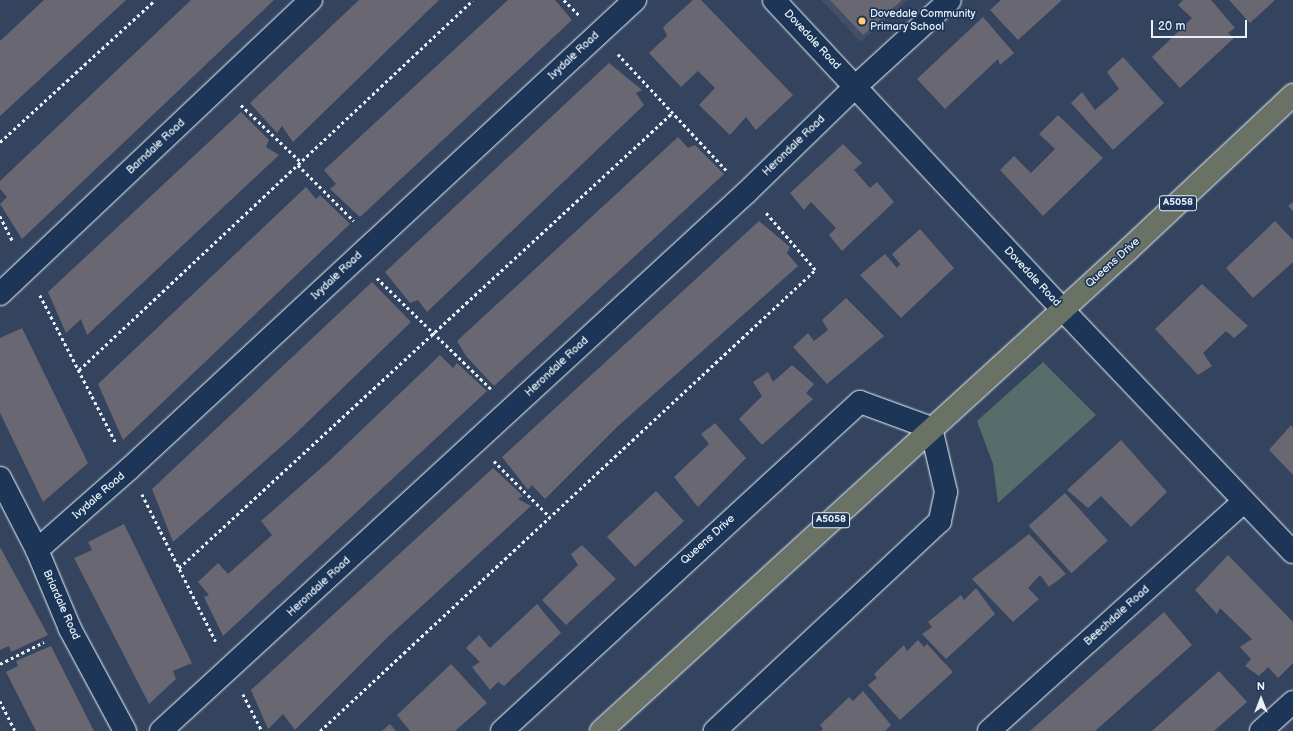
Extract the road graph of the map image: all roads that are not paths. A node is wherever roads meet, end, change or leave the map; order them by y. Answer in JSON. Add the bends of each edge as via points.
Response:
{"nodes":[{"id":1,"x":311,"y":0,"type":"edge"},
{"id":2,"x":635,"y":0,"type":"edge"},
{"id":3,"x":774,"y":0,"type":"edge"},
{"id":4,"x":950,"y":0,"type":"edge"},
{"id":5,"x":856,"y":86,"type":"junction"},
{"id":6,"x":1293,"y":95,"type":"edge"},
{"id":7,"x":0,"y":294,"type":"edge"},
{"id":8,"x":1062,"y":309,"type":"junction"},
{"id":9,"x":931,"y":428,"type":"junction"},
{"id":10,"x":0,"y":478,"type":"edge"},
{"id":11,"x":1244,"y":501,"type":"junction"},
{"id":12,"x":37,"y":550,"type":"junction"},
{"id":13,"x":1293,"y":552,"type":"edge"},
{"id":14,"x":1293,"y":702,"type":"edge"},
{"id":15,"x":125,"y":731,"type":"edge"},
{"id":16,"x":161,"y":731,"type":"edge"},
{"id":17,"x":502,"y":731,"type":"edge"},
{"id":18,"x":601,"y":731,"type":"edge"},
{"id":19,"x":715,"y":731,"type":"edge"},
{"id":20,"x":989,"y":731,"type":"edge"},
{"id":21,"x":1261,"y":731,"type":"edge"}],
"edges":[{"from":1,"to":7,"type":"street","name":"Barndale Road"},
{"from":2,"to":12,"type":"street","name":"Ivydale Road","via":[[129,469]]},
{"from":3,"to":5,"type":"street","name":"Dovedale Road"},
{"from":4,"to":5,"type":"street","name":"Herondale Road"},
{"from":5,"to":8,"type":"street","name":"Dovedale Road"},
{"from":5,"to":16,"type":"street","name":"Herondale Road","via":[[747,192]]},
{"from":6,"to":8,"type":"main road","name":"Queens Drive","number":"A5058"},
{"from":8,"to":9,"type":"main road","name":"Queens Drive","number":"A5058"},
{"from":8,"to":11,"type":"street","name":"Dovedale Road"},
{"from":9,"to":17,"type":"street","name":"Queens Drive","via":[[860,402]]},
{"from":9,"to":18,"type":"main road","name":"Queens Drive","number":"A5058"},
{"from":9,"to":19,"type":"street","via":[[946,492],[940,521]]},
{"from":10,"to":12,"type":"street","name":"Briardale Road"},
{"from":11,"to":13,"type":"street","name":"Dovedale Road"},
{"from":11,"to":20,"type":"street","name":"Beechdale Road"},
{"from":12,"to":15,"type":"street","name":"Briardale Road","via":[[70,629]]},
{"from":14,"to":21,"type":"street"}]}
